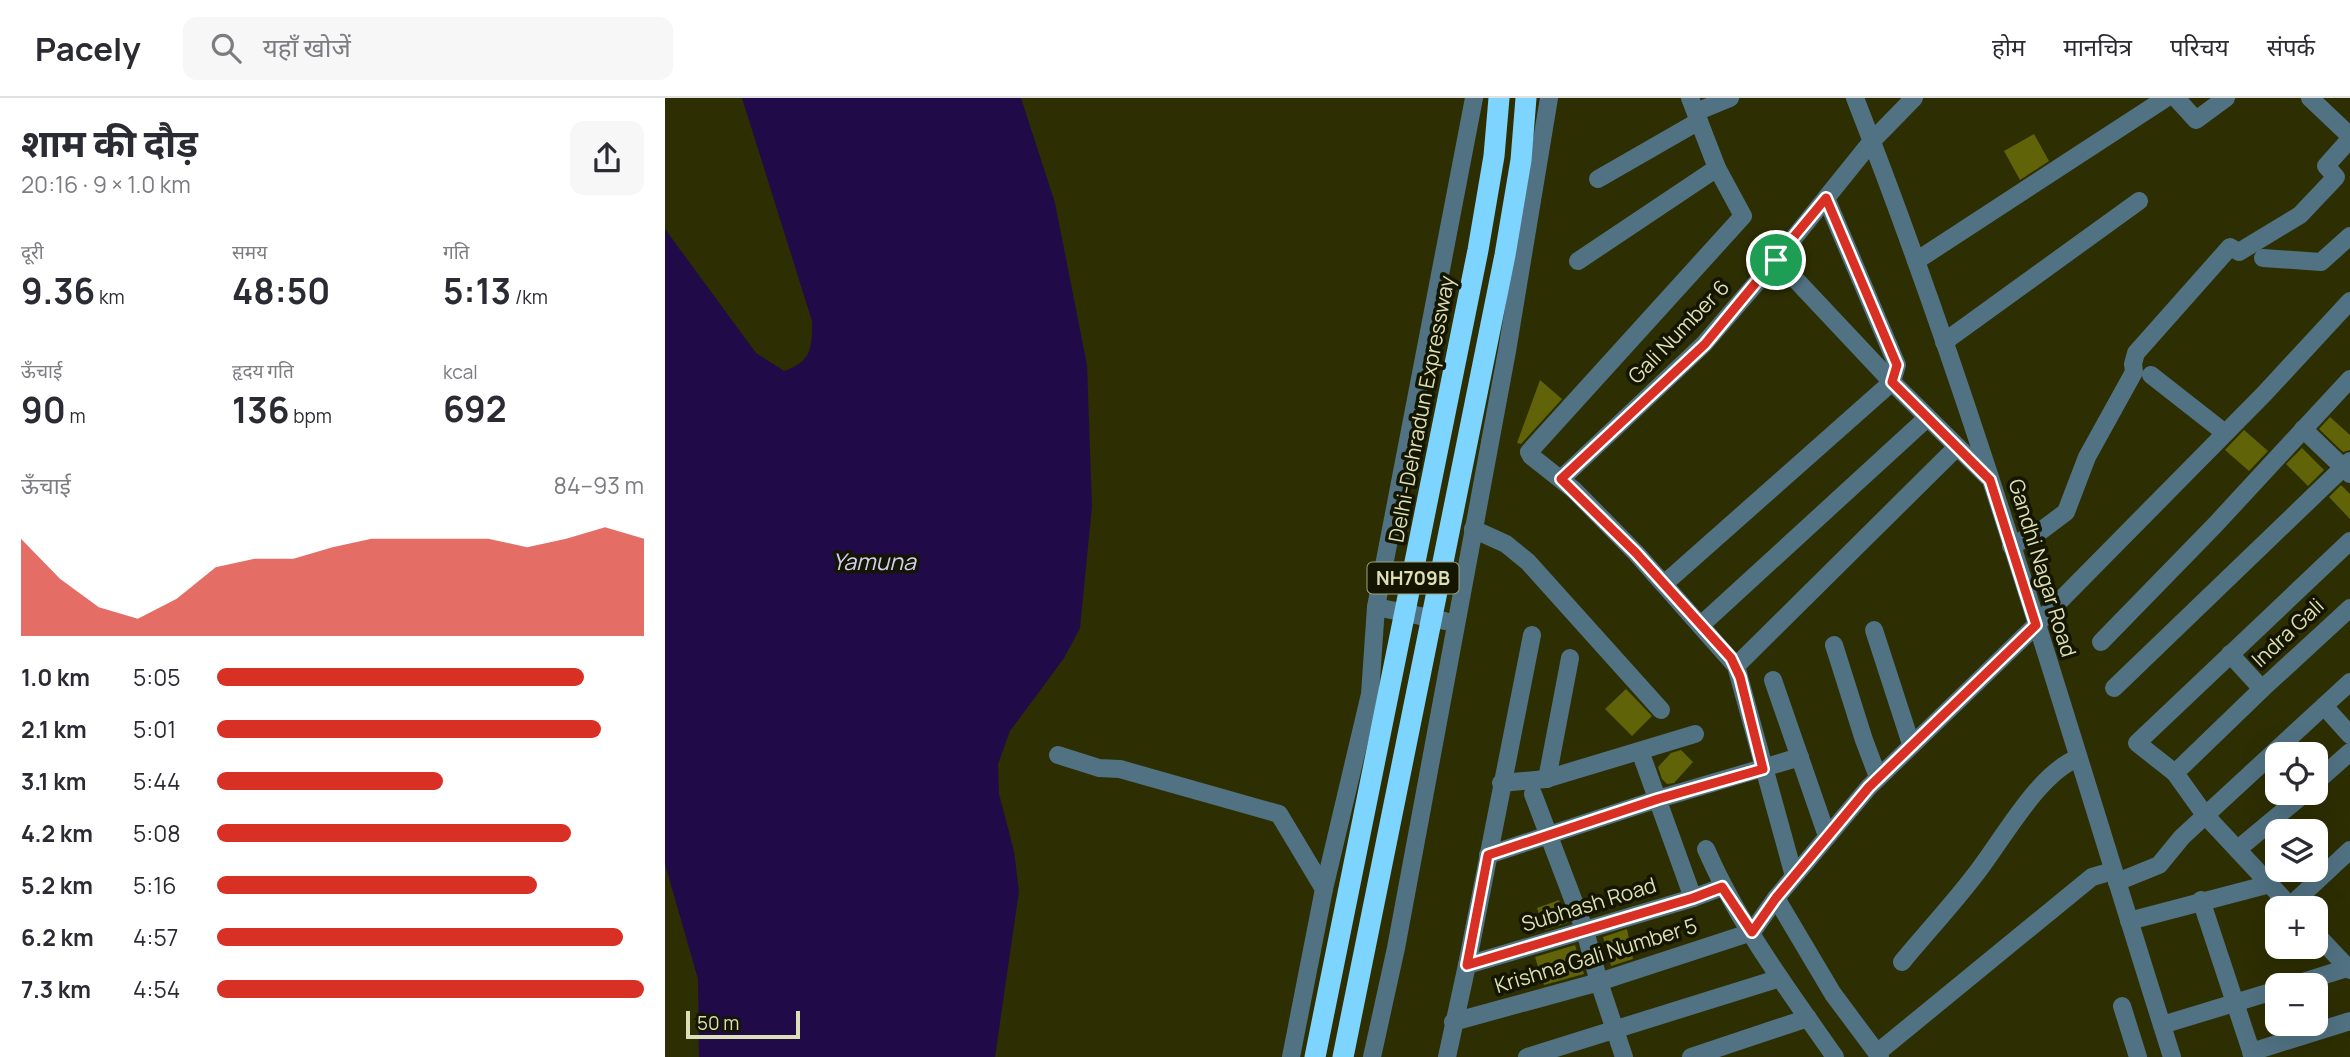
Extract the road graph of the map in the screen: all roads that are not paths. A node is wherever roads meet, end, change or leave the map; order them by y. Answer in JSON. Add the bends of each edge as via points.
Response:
{"nodes":[{"id":1,"x":1474,"y":98,"type":"edge"},
{"id":2,"x":1499,"y":98,"type":"edge"},
{"id":3,"x":1526,"y":98,"type":"edge"},
{"id":4,"x":1549,"y":98,"type":"edge"},
{"id":5,"x":1730,"y":98,"type":"edge"},
{"id":6,"x":1855,"y":98,"type":"edge"},
{"id":7,"x":1914,"y":98,"type":"edge"},
{"id":8,"x":2166,"y":98,"type":"edge"},
{"id":9,"x":2176,"y":98,"type":"edge"},
{"id":10,"x":2226,"y":98,"type":"edge"},
{"id":11,"x":2310,"y":98,"type":"edge"},
{"id":12,"x":1695,"y":110,"type":"edge"},
{"id":13,"x":2350,"y":138,"type":"edge"},
{"id":14,"x":1872,"y":141,"type":"junction"},
{"id":15,"x":1717,"y":167,"type":"junction"},
{"id":16,"x":1598,"y":179,"type":"dead end"},
{"id":17,"x":1826,"y":198,"type":"junction"},
{"id":18,"x":2139,"y":201,"type":"dead end"},
{"id":19,"x":2350,"y":236,"type":"edge"},
{"id":20,"x":2263,"y":258,"type":"dead end"},
{"id":21,"x":1578,"y":261,"type":"dead end"},
{"id":22,"x":1916,"y":261,"type":"junction"},
{"id":23,"x":1797,"y":281,"type":"dead end"},
{"id":24,"x":2350,"y":301,"type":"edge"},
{"id":25,"x":1944,"y":342,"type":"junction"},
{"id":26,"x":2151,"y":375,"type":"dead end"},
{"id":27,"x":2350,"y":379,"type":"edge"},
{"id":28,"x":1892,"y":382,"type":"junction"},
{"id":29,"x":1927,"y":418,"type":"junction"},
{"id":30,"x":2303,"y":429,"type":"junction"},
{"id":31,"x":2225,"y":433,"type":"junction"},
{"id":32,"x":1957,"y":447,"type":"junction"},
{"id":33,"x":2348,"y":468,"type":"edge"},
{"id":34,"x":1561,"y":479,"type":"junction"},
{"id":35,"x":1990,"y":480,"type":"junction"},
{"id":36,"x":1472,"y":530,"type":"junction"},
{"id":37,"x":2350,"y":541,"type":"edge"},
{"id":38,"x":2011,"y":546,"type":"junction"},
{"id":39,"x":1664,"y":584,"type":"junction"},
{"id":40,"x":1376,"y":607,"type":"junction"},
{"id":41,"x":2350,"y":608,"type":"edge"},
{"id":42,"x":1456,"y":624,"type":"junction"},
{"id":43,"x":1701,"y":625,"type":"junction"},
{"id":44,"x":2036,"y":625,"type":"junction"},
{"id":45,"x":1874,"y":631,"type":"dead end"},
{"id":46,"x":1531,"y":635,"type":"dead end"},
{"id":47,"x":2102,"y":642,"type":"dead end"},
{"id":48,"x":1834,"y":645,"type":"dead end"},
{"id":49,"x":2230,"y":654,"type":"junction"},
{"id":50,"x":1570,"y":658,"type":"dead end"},
{"id":51,"x":1736,"y":666,"type":"junction"},
{"id":52,"x":1773,"y":680,"type":"dead end"},
{"id":53,"x":2350,"y":682,"type":"edge"},
{"id":54,"x":2114,"y":688,"type":"dead end"},
{"id":55,"x":2262,"y":689,"type":"junction"},
{"id":56,"x":2324,"y":706,"type":"junction"},
{"id":57,"x":1661,"y":710,"type":"dead end"},
{"id":58,"x":1695,"y":734,"type":"dead end"},
{"id":59,"x":2350,"y":735,"type":"edge"},
{"id":60,"x":2288,"y":742,"type":"edge"},
{"id":61,"x":1910,"y":744,"type":"junction"},
{"id":62,"x":1640,"y":751,"type":"junction"},
{"id":63,"x":2350,"y":752,"type":"edge"},
{"id":64,"x":1058,"y":755,"type":"dead end"},
{"id":65,"x":1800,"y":757,"type":"junction"},
{"id":66,"x":2078,"y":758,"type":"junction"},
{"id":67,"x":2265,"y":763,"type":"edge"},
{"id":68,"x":1763,"y":769,"type":"junction"},
{"id":69,"x":2328,"y":771,"type":"edge"},
{"id":70,"x":2175,"y":773,"type":"junction"},
{"id":71,"x":1878,"y":777,"type":"junction"},
{"id":72,"x":1548,"y":779,"type":"junction"},
{"id":73,"x":1501,"y":783,"type":"junction"},
{"id":74,"x":1533,"y":794,"type":"dead end"},
{"id":75,"x":1658,"y":799,"type":"junction"},
{"id":76,"x":2291,"y":805,"type":"edge"},
{"id":77,"x":2205,"y":815,"type":"junction"},
{"id":78,"x":1548,"y":834,"type":"junction"},
{"id":79,"x":1827,"y":836,"type":"junction"},
{"id":80,"x":1706,"y":849,"type":"dead end"},
{"id":81,"x":2238,"y":849,"type":"junction"},
{"id":82,"x":2350,"y":850,"type":"edge"},
{"id":83,"x":1488,"y":855,"type":"junction"},
{"id":84,"x":1794,"y":876,"type":"junction"},
{"id":85,"x":2115,"y":876,"type":"junction"},
{"id":86,"x":2270,"y":884,"type":"junction"},
{"id":87,"x":1722,"y":887,"type":"junction"},
{"id":88,"x":1324,"y":889,"type":"junction"},
{"id":89,"x":2281,"y":896,"type":"edge"},
{"id":90,"x":2302,"y":896,"type":"edge"},
{"id":91,"x":1693,"y":898,"type":"junction"},
{"id":92,"x":1776,"y":898,"type":"junction"},
{"id":93,"x":2201,"y":900,"type":"junction"},
{"id":94,"x":2129,"y":921,"type":"junction"},
{"id":95,"x":1585,"y":931,"type":"junction"},
{"id":96,"x":1752,"y":932,"type":"junction"},
{"id":97,"x":2328,"y":946,"type":"edge"},
{"id":98,"x":1902,"y":962,"type":"dead end"},
{"id":99,"x":1467,"y":965,"type":"junction"},
{"id":100,"x":2350,"y":969,"type":"edge"},
{"id":101,"x":2328,"y":975,"type":"edge"},
{"id":102,"x":1780,"y":978,"type":"junction"},
{"id":103,"x":1599,"y":982,"type":"junction"},
{"id":104,"x":2265,"y":994,"type":"edge"},
{"id":105,"x":2235,"y":1003,"type":"junction"},
{"id":106,"x":2122,"y":1006,"type":"dead end"},
{"id":107,"x":1808,"y":1018,"type":"junction"},
{"id":108,"x":2350,"y":1021,"type":"edge"},
{"id":109,"x":1453,"y":1022,"type":"junction"},
{"id":110,"x":2162,"y":1025,"type":"junction"},
{"id":111,"x":1615,"y":1030,"type":"junction"},
{"id":112,"x":2252,"y":1054,"type":"edge"},
{"id":113,"x":1879,"y":1055,"type":"edge"},
{"id":114,"x":2168,"y":1055,"type":"edge"},
{"id":115,"x":1291,"y":1057,"type":"edge"},
{"id":116,"x":1315,"y":1057,"type":"edge"},
{"id":117,"x":1343,"y":1057,"type":"edge"},
{"id":118,"x":1371,"y":1057,"type":"edge"},
{"id":119,"x":1447,"y":1057,"type":"edge"},
{"id":120,"x":1527,"y":1057,"type":"edge"},
{"id":121,"x":1624,"y":1057,"type":"edge"},
{"id":122,"x":1691,"y":1057,"type":"edge"},
{"id":123,"x":1835,"y":1057,"type":"edge"},
{"id":124,"x":2138,"y":1057,"type":"edge"}],
"edges":[{"from":1,"to":40,"type":"street"},
{"from":2,"to":116,"type":"highway","name":"Delhi-Dehradun Expressway","number":"NH709B","bridge":true,"via":[[1475,268]]},
{"from":3,"to":117,"type":"highway","number":"NH709B","bridge":true,"via":[[1506,255]]},
{"from":4,"to":36,"type":"street"},
{"from":5,"to":12,"type":"street"},
{"from":6,"to":14,"type":"street","name":"Gandhi Nagar Road"},
{"from":7,"to":14,"type":"street","name":"Gali Number 6"},
{"from":8,"to":22,"type":"street"},
{"from":9,"to":10,"type":"street","via":[[2196,120]]},
{"from":11,"to":13,"type":"street"},
{"from":12,"to":15,"type":"street"},
{"from":12,"to":16,"type":"street"},
{"from":13,"to":38,"type":"street","via":[[2326,166],[2336,177],[2300,215],[2239,252],[2230,247],[2136,353],[2134,372],[2087,457],[2066,512]]},
{"from":14,"to":17,"type":"street","name":"Gali Number 6"},
{"from":14,"to":22,"type":"street","name":"Gandhi Nagar Road"},
{"from":15,"to":21,"type":"street"},
{"from":15,"to":34,"type":"street","via":[[1743,216],[1530,450],[1531,456]]},
{"from":17,"to":28,"type":"street","via":[[1897,365]]},
{"from":17,"to":34,"type":"street","name":"Gali Number 6","via":[[1705,344]]},
{"from":18,"to":25,"type":"street"},
{"from":19,"to":20,"type":"street","via":[[2321,262]]},
{"from":22,"to":25,"type":"street","name":"Gandhi Nagar Road"},
{"from":23,"to":28,"type":"street"},
{"from":24,"to":31,"type":"street"},
{"from":25,"to":35,"type":"street","name":"Gandhi Nagar Road"},
{"from":26,"to":31,"type":"street"},
{"from":27,"to":30,"type":"street"},
{"from":28,"to":29,"type":"street"},
{"from":28,"to":39,"type":"street"},
{"from":29,"to":32,"type":"street"},
{"from":29,"to":43,"type":"street"},
{"from":30,"to":33,"type":"street"},
{"from":30,"to":47,"type":"street"},
{"from":31,"to":44,"type":"street"},
{"from":32,"to":35,"type":"street"},
{"from":32,"to":51,"type":"street"},
{"from":33,"to":54,"type":"street"},
{"from":34,"to":39,"type":"street"},
{"from":35,"to":38,"type":"street","name":"Gandhi Nagar Road"},
{"from":36,"to":42,"type":"street"},
{"from":36,"to":57,"type":"street","via":[[1506,544],[1528,562]]},
{"from":37,"to":49,"type":"street"},
{"from":38,"to":44,"type":"street","name":"Gandhi Nagar Road"},
{"from":39,"to":43,"type":"street"},
{"from":40,"to":42,"type":"street"},
{"from":40,"to":88,"type":"street","via":[[1370,694]]},
{"from":41,"to":55,"type":"street","name":"Indra Gali"},
{"from":42,"to":118,"type":"street","via":[[1396,948]]},
{"from":43,"to":51,"type":"street"},
{"from":44,"to":61,"type":"street"},
{"from":44,"to":66,"type":"street","name":"Gandhi Nagar Road"},
{"from":45,"to":61,"type":"street"},
{"from":46,"to":73,"type":"street"},
{"from":48,"to":71,"type":"street"},
{"from":49,"to":55,"type":"street","name":"Indra Gali"},
{"from":49,"to":70,"type":"street","via":[[2137,743]]},
{"from":50,"to":72,"type":"street"},
{"from":51,"to":68,"type":"street"},
{"from":52,"to":65,"type":"street"},
{"from":53,"to":56,"type":"street"},
{"from":55,"to":70,"type":"street"},
{"from":56,"to":59,"type":"street"},
{"from":56,"to":60,"type":"street"},
{"from":58,"to":62,"type":"street"},
{"from":61,"to":71,"type":"street"},
{"from":62,"to":72,"type":"street"},
{"from":62,"to":75,"type":"street"},
{"from":63,"to":69,"type":"street"},
{"from":64,"to":88,"type":"street","via":[[1279,814]]},
{"from":65,"to":68,"type":"street"},
{"from":65,"to":79,"type":"street"},
{"from":66,"to":85,"type":"street","name":"Gandhi Nagar Road"},
{"from":66,"to":98,"type":"street","via":[[2064,763],[2038,789],[1976,875]]},
{"from":67,"to":77,"type":"street"},
{"from":68,"to":75,"type":"street"},
{"from":68,"to":84,"type":"street"},
{"from":70,"to":77,"type":"street"},
{"from":71,"to":79,"type":"street"},
{"from":72,"to":73,"type":"street"},
{"from":73,"to":83,"type":"street"},
{"from":74,"to":78,"type":"street"},
{"from":75,"to":78,"type":"street"},
{"from":75,"to":91,"type":"street"},
{"from":76,"to":81,"type":"street"},
{"from":77,"to":81,"type":"street"},
{"from":77,"to":85,"type":"street","via":[[2159,865]]},
{"from":78,"to":83,"type":"street"},
{"from":78,"to":95,"type":"street"},
{"from":79,"to":84,"type":"street"},
{"from":80,"to":87,"type":"street"},
{"from":81,"to":86,"type":"street"},
{"from":82,"to":90,"type":"street"},
{"from":83,"to":99,"type":"street"},
{"from":84,"to":92,"type":"street"},
{"from":85,"to":94,"type":"street","name":"Gandhi Nagar Road"},
{"from":85,"to":113,"type":"street","via":[[2092,877]]},
{"from":86,"to":89,"type":"street"},
{"from":86,"to":93,"type":"street"},
{"from":87,"to":91,"type":"street","name":"Subhash Road"},
{"from":87,"to":96,"type":"street"},
{"from":88,"to":115,"type":"street"},
{"from":91,"to":95,"type":"street","name":"Subhash Road"},
{"from":92,"to":96,"type":"street"},
{"from":92,"to":113,"type":"street","via":[[1833,994]]},
{"from":93,"to":94,"type":"street"},
{"from":93,"to":105,"type":"street"},
{"from":94,"to":110,"type":"street","name":"Gandhi Nagar Road"},
{"from":95,"to":99,"type":"street","name":"Subhash Road"},
{"from":95,"to":103,"type":"street"},
{"from":96,"to":102,"type":"street"},
{"from":96,"to":103,"type":"street","name":"Krishna Gali Number 5"},
{"from":97,"to":100,"type":"street"},
{"from":99,"to":109,"type":"street"},
{"from":100,"to":101,"type":"street"},
{"from":102,"to":107,"type":"street"},
{"from":102,"to":111,"type":"street"},
{"from":103,"to":109,"type":"street","name":"Krishna Gali Number 5"},
{"from":103,"to":111,"type":"street"},
{"from":104,"to":105,"type":"street"},
{"from":105,"to":110,"type":"street"},
{"from":105,"to":112,"type":"street"},
{"from":106,"to":124,"type":"street"},
{"from":107,"to":122,"type":"street"},
{"from":107,"to":123,"type":"street"},
{"from":108,"to":112,"type":"street"},
{"from":109,"to":119,"type":"street"},
{"from":110,"to":114,"type":"street","name":"Gandhi Nagar Road"},
{"from":111,"to":120,"type":"street"},
{"from":111,"to":121,"type":"street"}]}
